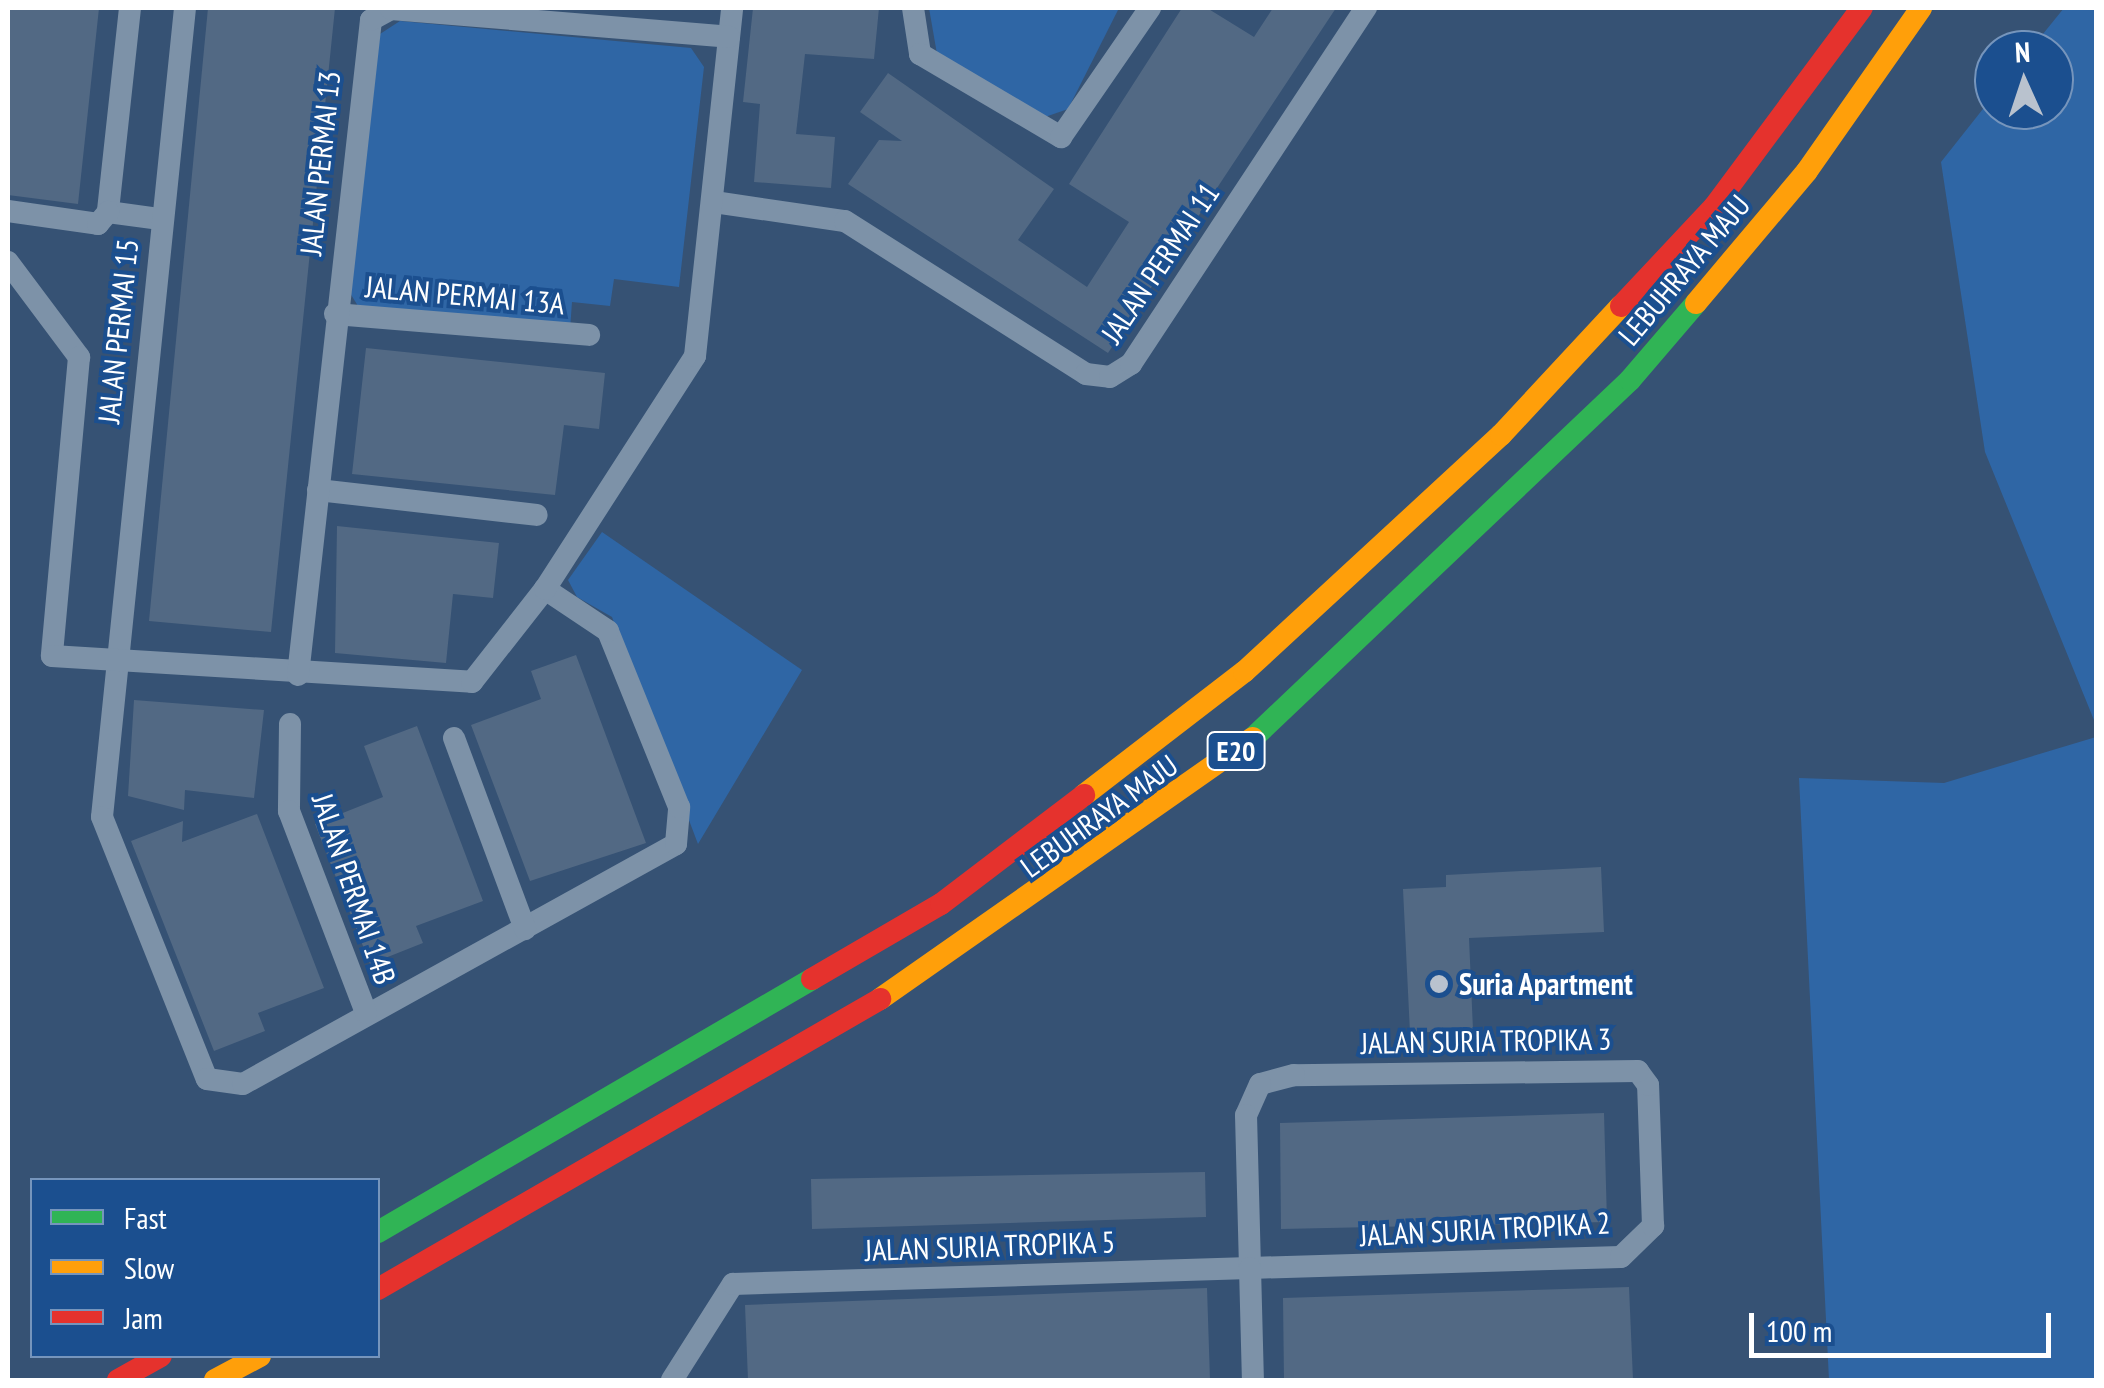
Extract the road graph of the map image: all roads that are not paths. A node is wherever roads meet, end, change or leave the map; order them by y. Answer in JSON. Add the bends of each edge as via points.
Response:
{"nodes":[{"id":1,"x":130,"y":8,"type":"edge"},
{"id":2,"x":185,"y":8,"type":"edge"},
{"id":3,"x":732,"y":8,"type":"edge"},
{"id":4,"x":913,"y":8,"type":"edge"},
{"id":5,"x":1150,"y":8,"type":"edge"},
{"id":6,"x":1366,"y":8,"type":"edge"},
{"id":7,"x":1862,"y":8,"type":"edge"},
{"id":8,"x":1921,"y":8,"type":"edge"},
{"id":9,"x":729,"y":37,"type":"junction"},
{"id":10,"x":714,"y":202,"type":"junction"},
{"id":11,"x":8,"y":211,"type":"edge"},
{"id":12,"x":108,"y":212,"type":"junction"},
{"id":13,"x":159,"y":218,"type":"junction"},
{"id":14,"x":8,"y":262,"type":"edge"},
{"id":15,"x":335,"y":314,"type":"junction"},
{"id":16,"x":590,"y":335,"type":"dead end"},
{"id":17,"x":318,"y":490,"type":"junction"},
{"id":18,"x":537,"y":515,"type":"dead end"},
{"id":19,"x":546,"y":589,"type":"junction"},
{"id":20,"x":116,"y":662,"type":"junction"},
{"id":21,"x":298,"y":675,"type":"junction"},
{"id":22,"x":290,"y":724,"type":"dead end"},
{"id":23,"x":454,"y":738,"type":"dead end"},
{"id":24,"x":525,"y":929,"type":"junction"},
{"id":25,"x":366,"y":1013,"type":"junction"},
{"id":26,"x":1652,"y":1168,"type":"joint"},
{"id":27,"x":380,"y":1231,"type":"edge"},
{"id":28,"x":1250,"y":1268,"type":"junction"},
{"id":29,"x":380,"y":1288,"type":"edge"},
{"id":30,"x":158,"y":1358,"type":"edge"},
{"id":31,"x":256,"y":1358,"type":"edge"},
{"id":32,"x":118,"y":1380,"type":"edge"},
{"id":33,"x":215,"y":1380,"type":"edge"},
{"id":34,"x":672,"y":1380,"type":"edge"},
{"id":35,"x":1253,"y":1380,"type":"edge"}],
"edges":[{"from":1,"to":12,"type":"street"},
{"from":2,"to":13,"type":"street","name":"JALAN PERMAI 15"},
{"from":3,"to":9,"type":"street"},
{"from":4,"to":5,"type":"street","via":[[920,54],[1061,137]]},
{"from":6,"to":10,"type":"street","name":"JALAN PERMAI 11","via":[[1131,364],[1110,377],[1086,374],[845,222]]},
{"from":7,"to":27,"type":"highway","name":"LEBUHRAYA MAJU","number":"E20","via":[[1714,207],[1500,435],[1244,672],[940,904]]},
{"from":8,"to":29,"type":"highway","name":"LEBUHRAYA MAJU","number":"E20","via":[[1807,172],[1630,380],[1420,592],[1295,703],[937,966]]},
{"from":9,"to":10,"type":"street"},
{"from":9,"to":15,"type":"street","name":"JALAN PERMAI 13","via":[[390,8],[371,20]]},
{"from":10,"to":19,"type":"street","via":[[689,371]]},
{"from":11,"to":12,"type":"street","via":[[98,224]]},
{"from":12,"to":13,"type":"street"},
{"from":13,"to":20,"type":"street","name":"JALAN PERMAI 15"},
{"from":14,"to":20,"type":"street","via":[[79,358],[52,656]]},
{"from":15,"to":16,"type":"street","name":"JALAN PERMAI 13A"},
{"from":15,"to":17,"type":"street","name":"JALAN PERMAI 13"},
{"from":17,"to":18,"type":"street"},
{"from":17,"to":21,"type":"street","name":"JALAN PERMAI 13"},
{"from":19,"to":21,"type":"street","via":[[472,682]]},
{"from":19,"to":24,"type":"street","via":[[608,631],[681,820],[669,853]]},
{"from":20,"to":21,"type":"street"},
{"from":20,"to":25,"type":"street","name":"JALAN PERMAI 15","via":[[106,843],[198,1070],[218,1084],[243,1084]]},
{"from":22,"to":25,"type":"street","name":"JALAN PERMAI 14B","via":[[289,811]]},
{"from":23,"to":24,"type":"street"},
{"from":24,"to":25,"type":"street"},
{"from":26,"to":28,"type":"street","name":"JALAN SURIA TROPIKA 2","via":[[1653,1226],[1622,1257]]},
{"from":26,"to":28,"type":"street","name":"JALAN SURIA TROPIKA 3","via":[[1648,1085],[1638,1071],[1273,1077],[1250,1098]]},
{"from":28,"to":34,"type":"street","name":"JALAN SURIA TROPIKA 5","via":[[733,1284]]},
{"from":28,"to":35,"type":"street"},
{"from":30,"to":32,"type":"highway"},
{"from":31,"to":33,"type":"highway"}]}
